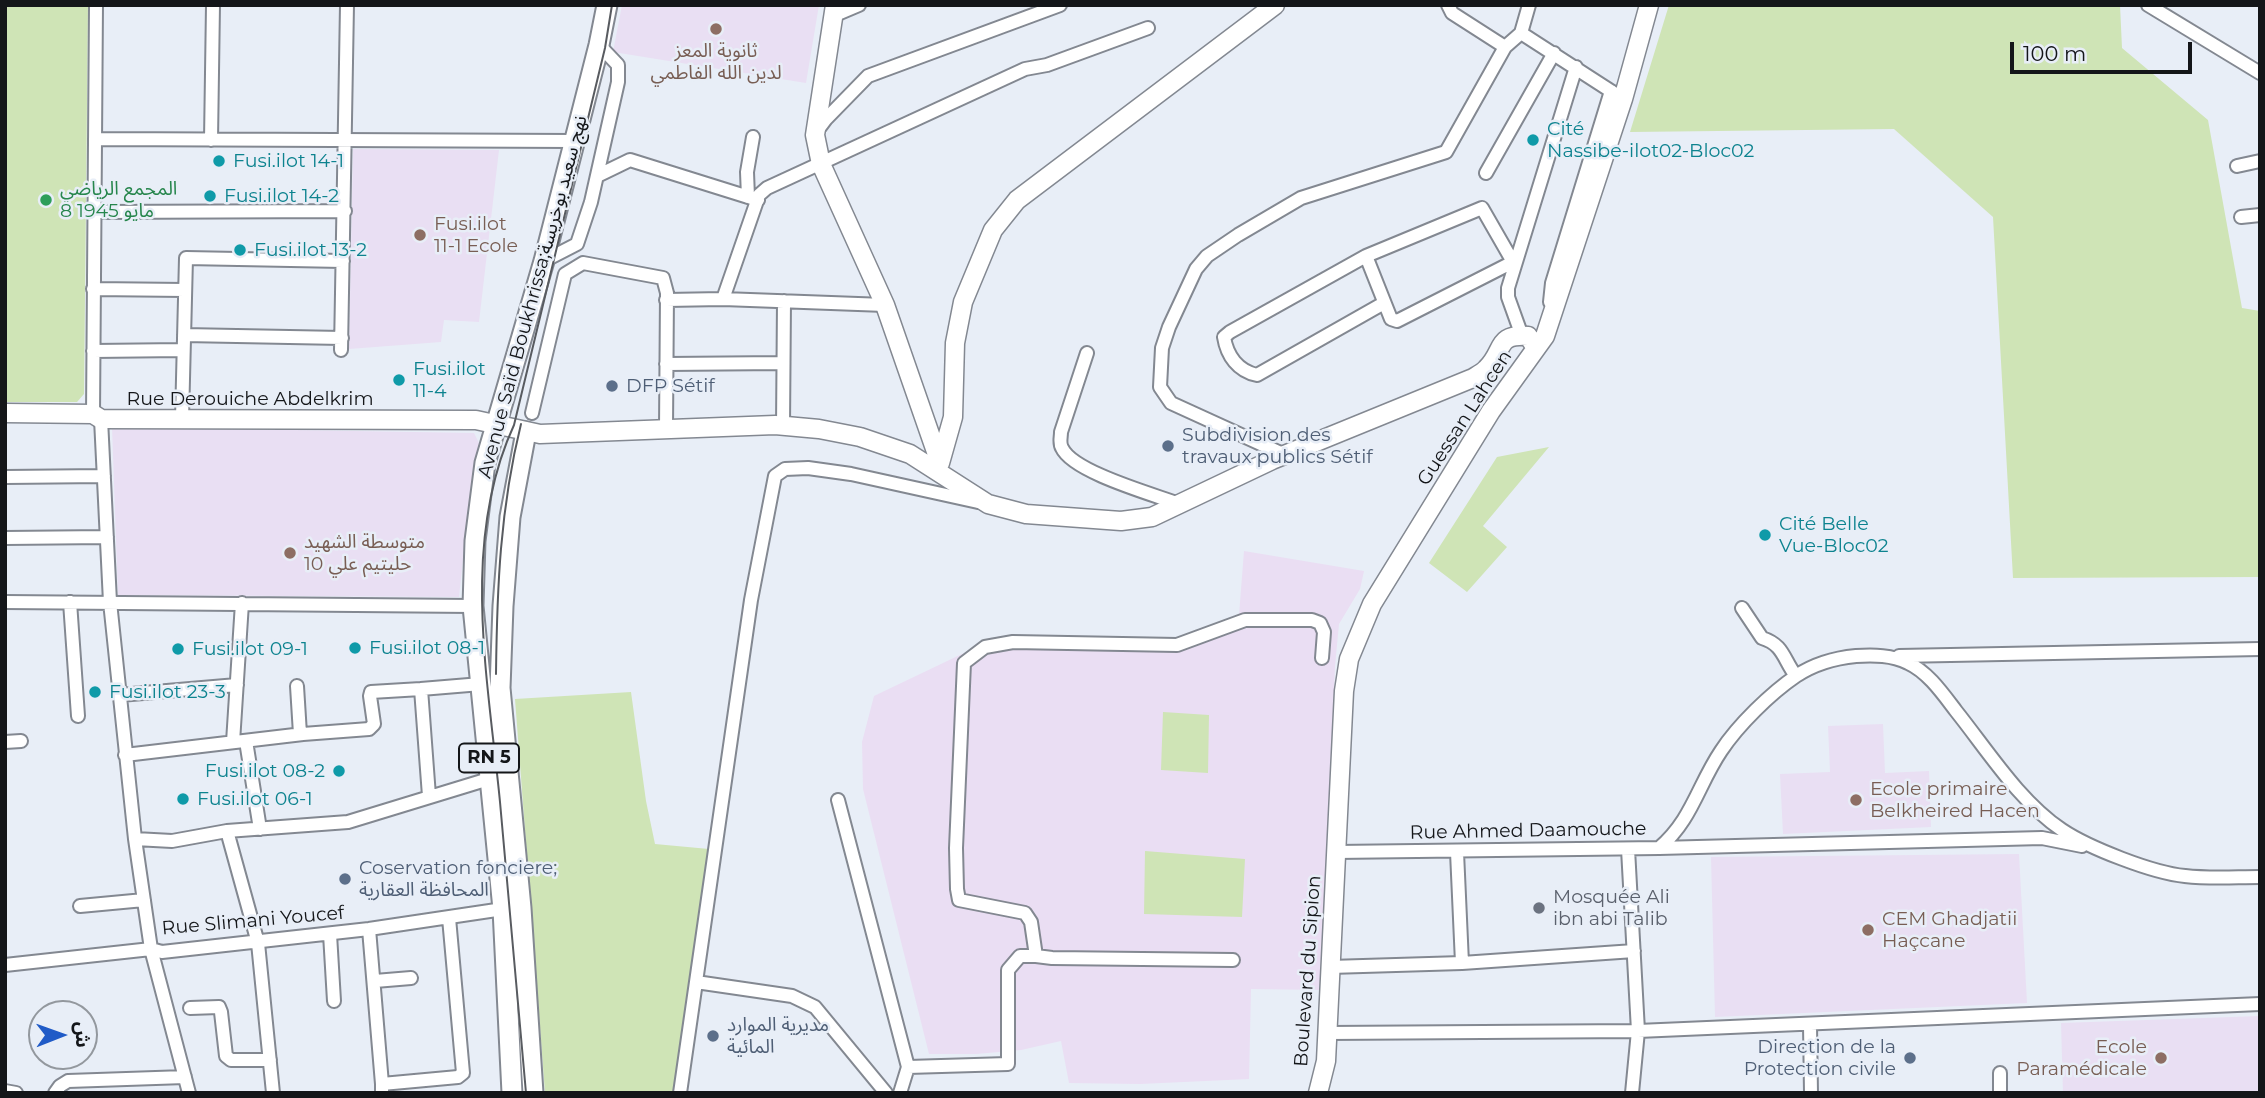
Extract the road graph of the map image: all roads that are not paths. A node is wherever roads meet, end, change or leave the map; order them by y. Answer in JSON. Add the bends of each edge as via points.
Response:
{"nodes":[{"id":1,"x":96,"y":5,"type":"edge"},
{"id":2,"x":213,"y":5,"type":"edge"},
{"id":3,"x":347,"y":5,"type":"edge"},
{"id":4,"x":607,"y":5,"type":"edge"},
{"id":5,"x":859,"y":5,"type":"edge"},
{"id":6,"x":1018,"y":5,"type":"edge"},
{"id":7,"x":1060,"y":5,"type":"edge"},
{"id":8,"x":1275,"y":5,"type":"edge"},
{"id":9,"x":1448,"y":5,"type":"edge"},
{"id":10,"x":1529,"y":5,"type":"edge"},
{"id":11,"x":1649,"y":5,"type":"edge"},
{"id":12,"x":2148,"y":5,"type":"edge"},
{"id":13,"x":834,"y":11,"type":"edge"},
{"id":14,"x":1023,"y":19,"type":"junction"},
{"id":15,"x":1148,"y":28,"type":"dead end"},
{"id":16,"x":1521,"y":33,"type":"junction"},
{"id":17,"x":599,"y":45,"type":"junction"},
{"id":18,"x":1505,"y":47,"type":"junction"},
{"id":19,"x":1553,"y":54,"type":"junction"},
{"id":20,"x":1576,"y":67,"type":"junction"},
{"id":21,"x":2260,"y":73,"type":"edge"},
{"id":22,"x":1617,"y":95,"type":"junction"},
{"id":23,"x":815,"y":135,"type":"junction"},
{"id":24,"x":753,"y":137,"type":"dead end"},
{"id":25,"x":94,"y":138,"type":"junction"},
{"id":26,"x":211,"y":140,"type":"junction"},
{"id":27,"x":346,"y":141,"type":"junction"},
{"id":28,"x":575,"y":141,"type":"junction"},
{"id":29,"x":2260,"y":161,"type":"edge"},
{"id":30,"x":821,"y":164,"type":"junction"},
{"id":31,"x":2237,"y":166,"type":"dead end"},
{"id":32,"x":1486,"y":173,"type":"dead end"},
{"id":33,"x":597,"y":176,"type":"junction"},
{"id":34,"x":753,"y":198,"type":"junction"},
{"id":35,"x":345,"y":211,"type":"junction"},
{"id":36,"x":94,"y":212,"type":"junction"},
{"id":37,"x":2260,"y":215,"type":"edge"},
{"id":38,"x":2241,"y":217,"type":"dead end"},
{"id":39,"x":1366,"y":256,"type":"junction"},
{"id":40,"x":343,"y":261,"type":"junction"},
{"id":41,"x":544,"y":261,"type":"junction"},
{"id":42,"x":1514,"y":264,"type":"junction"},
{"id":43,"x":93,"y":289,"type":"junction"},
{"id":44,"x":185,"y":290,"type":"junction"},
{"id":45,"x":723,"y":299,"type":"junction"},
{"id":46,"x":666,"y":300,"type":"junction"},
{"id":47,"x":784,"y":301,"type":"junction"},
{"id":48,"x":1384,"y":303,"type":"junction"},
{"id":49,"x":885,"y":304,"type":"junction"},
{"id":50,"x":184,"y":335,"type":"junction"},
{"id":51,"x":1529,"y":342,"type":"junction"},
{"id":52,"x":183,"y":350,"type":"junction"},
{"id":53,"x":93,"y":351,"type":"junction"},
{"id":54,"x":1087,"y":353,"type":"dead end"},
{"id":55,"x":783,"y":363,"type":"junction"},
{"id":56,"x":666,"y":364,"type":"junction"},
{"id":57,"x":5,"y":413,"type":"edge"},
{"id":58,"x":97,"y":417,"type":"junction"},
{"id":59,"x":182,"y":419,"type":"junction"},
{"id":60,"x":529,"y":422,"type":"junction"},
{"id":61,"x":495,"y":425,"type":"junction"},
{"id":62,"x":783,"y":426,"type":"junction"},
{"id":63,"x":666,"y":429,"type":"junction"},
{"id":64,"x":1285,"y":455,"type":"junction"},
{"id":65,"x":943,"y":471,"type":"junction"},
{"id":66,"x":104,"y":476,"type":"junction"},
{"id":67,"x":5,"y":477,"type":"edge"},
{"id":68,"x":988,"y":504,"type":"junction"},
{"id":69,"x":1179,"y":504,"type":"junction"},
{"id":70,"x":107,"y":537,"type":"junction"},
{"id":71,"x":5,"y":538,"type":"edge"},
{"id":72,"x":5,"y":602,"type":"edge"},
{"id":73,"x":70,"y":602,"type":"junction"},
{"id":74,"x":110,"y":602,"type":"junction"},
{"id":75,"x":242,"y":603,"type":"junction"},
{"id":76,"x":473,"y":606,"type":"junction"},
{"id":77,"x":1742,"y":608,"type":"dead end"},
{"id":78,"x":2260,"y":649,"type":"edge"},
{"id":79,"x":1892,"y":657,"type":"junction"},
{"id":80,"x":1322,"y":658,"type":"dead end"},
{"id":81,"x":1796,"y":676,"type":"junction"},
{"id":82,"x":481,"y":684,"type":"junction"},
{"id":83,"x":237,"y":685,"type":"junction"},
{"id":84,"x":297,"y":686,"type":"dead end"},
{"id":85,"x":421,"y":690,"type":"junction"},
{"id":86,"x":120,"y":695,"type":"junction"},
{"id":87,"x":78,"y":716,"type":"dead end"},
{"id":88,"x":300,"y":734,"type":"junction"},
{"id":89,"x":21,"y":741,"type":"dead end"},
{"id":90,"x":240,"y":741,"type":"junction"},
{"id":91,"x":5,"y":742,"type":"edge"},
{"id":92,"x":125,"y":755,"type":"junction"},
{"id":93,"x":492,"y":778,"type":"junction"},
{"id":94,"x":429,"y":796,"type":"junction"},
{"id":95,"x":838,"y":800,"type":"dead end"},
{"id":96,"x":260,"y":829,"type":"junction"},
{"id":97,"x":227,"y":831,"type":"junction"},
{"id":98,"x":135,"y":839,"type":"junction"},
{"id":99,"x":1659,"y":848,"type":"junction"},
{"id":100,"x":2093,"y":848,"type":"junction"},
{"id":101,"x":1628,"y":849,"type":"junction"},
{"id":102,"x":1336,"y":852,"type":"junction"},
{"id":103,"x":1457,"y":852,"type":"junction"},
{"id":104,"x":2260,"y":877,"type":"edge"},
{"id":105,"x":144,"y":900,"type":"junction"},
{"id":106,"x":80,"y":906,"type":"dead end"},
{"id":107,"x":503,"y":909,"type":"junction"},
{"id":108,"x":449,"y":918,"type":"junction"},
{"id":109,"x":369,"y":929,"type":"junction"},
{"id":110,"x":330,"y":934,"type":"junction"},
{"id":111,"x":258,"y":943,"type":"junction"},
{"id":112,"x":151,"y":949,"type":"junction"},
{"id":113,"x":1634,"y":951,"type":"junction"},
{"id":114,"x":1036,"y":956,"type":"junction"},
{"id":115,"x":1233,"y":960,"type":"dead end"},
{"id":116,"x":1462,"y":962,"type":"junction"},
{"id":117,"x":5,"y":965,"type":"edge"},
{"id":118,"x":1331,"y":967,"type":"junction"},
{"id":119,"x":411,"y":978,"type":"dead end"},
{"id":120,"x":375,"y":981,"type":"junction"},
{"id":121,"x":696,"y":982,"type":"junction"},
{"id":122,"x":334,"y":1001,"type":"dead end"},
{"id":123,"x":2260,"y":1004,"type":"edge"},
{"id":124,"x":190,"y":1008,"type":"dead end"},
{"id":125,"x":1810,"y":1025,"type":"junction"},
{"id":126,"x":1638,"y":1031,"type":"junction"},
{"id":127,"x":1327,"y":1033,"type":"junction"},
{"id":128,"x":270,"y":1060,"type":"junction"},
{"id":129,"x":1326,"y":1062,"type":"junction"},
{"id":130,"x":908,"y":1067,"type":"junction"},
{"id":131,"x":2000,"y":1073,"type":"dead end"},
{"id":132,"x":185,"y":1077,"type":"junction"},
{"id":133,"x":382,"y":1089,"type":"edge"},
{"id":134,"x":5,"y":1091,"type":"edge"},
{"id":135,"x":900,"y":1092,"type":"edge"},
{"id":136,"x":16,"y":1093,"type":"edge"},
{"id":137,"x":55,"y":1093,"type":"edge"},
{"id":138,"x":189,"y":1093,"type":"edge"},
{"id":139,"x":273,"y":1093,"type":"edge"},
{"id":140,"x":512,"y":1093,"type":"edge"},
{"id":141,"x":533,"y":1093,"type":"edge"},
{"id":142,"x":680,"y":1093,"type":"edge"},
{"id":143,"x":886,"y":1093,"type":"edge"},
{"id":144,"x":1309,"y":1093,"type":"edge"},
{"id":145,"x":1318,"y":1093,"type":"edge"},
{"id":146,"x":1324,"y":1093,"type":"edge"},
{"id":147,"x":1632,"y":1093,"type":"edge"},
{"id":148,"x":1811,"y":1093,"type":"edge"},
{"id":149,"x":2000,"y":1093,"type":"edge"}],
"edges":[{"from":1,"to":25,"type":"street"},
{"from":2,"to":26,"type":"street"},
{"from":3,"to":27,"type":"street"},
{"from":4,"to":17,"type":"main road","name":"Avenue Saïd Boukhrissa;نهج سعيد بوخريسة","number":"RN 5"},
{"from":5,"to":13,"type":"street"},
{"from":6,"to":14,"type":"street"},
{"from":7,"to":14,"type":"street"},
{"from":8,"to":65,"type":"street","via":[[1017,200],[993,230],[963,302],[955,343],[953,417]]},
{"from":9,"to":18,"type":"street","via":[[1452,13]]},
{"from":10,"to":16,"type":"street"},
{"from":11,"to":22,"type":"street","name":"Guessan Lahcen"},
{"from":12,"to":21,"type":"street"},
{"from":13,"to":23,"type":"street"},
{"from":14,"to":23,"type":"street","via":[[868,76]]},
{"from":15,"to":30,"type":"street","via":[[1025,69]]},
{"from":16,"to":18,"type":"street"},
{"from":16,"to":19,"type":"street"},
{"from":17,"to":28,"type":"main road","name":"Avenue Saïd Boukhrissa;نهج سعيد بوخريسة","number":"RN 5"},
{"from":17,"to":33,"type":"street","via":[[618,65],[618,74]]},
{"from":18,"to":64,"type":"street","via":[[1446,152],[1301,198],[1207,256],[1196,270],[1162,348],[1160,387],[1171,403]]},
{"from":19,"to":20,"type":"street"},
{"from":19,"to":32,"type":"street"},
{"from":20,"to":22,"type":"street"},
{"from":20,"to":42,"type":"street"},
{"from":22,"to":51,"type":"street","name":"Guessan Lahcen","via":[[1548,328],[1545,336]]},
{"from":23,"to":30,"type":"street"},
{"from":24,"to":34,"type":"street","via":[[747,172]]},
{"from":25,"to":26,"type":"street"},
{"from":25,"to":36,"type":"street"},
{"from":26,"to":27,"type":"street"},
{"from":27,"to":28,"type":"street"},
{"from":27,"to":35,"type":"street"},
{"from":28,"to":41,"type":"main road","name":"Avenue Saïd Boukhrissa;نهج سعيد بوخريسة","number":"RN 5"},
{"from":29,"to":31,"type":"street"},
{"from":30,"to":34,"type":"street"},
{"from":30,"to":49,"type":"street"},
{"from":33,"to":34,"type":"street","via":[[630,160]]},
{"from":33,"to":41,"type":"street","via":[[577,244]]},
{"from":34,"to":45,"type":"street"},
{"from":35,"to":36,"type":"street"},
{"from":35,"to":40,"type":"street"},
{"from":36,"to":43,"type":"street"},
{"from":37,"to":38,"type":"street"},
{"from":39,"to":42,"type":"street","via":[[1482,208]]},
{"from":39,"to":48,"type":"street"},
{"from":39,"to":48,"type":"street","via":[[1230,332],[1224,337],[1226,346],[1237,367],[1257,375]]},
{"from":40,"to":44,"type":"street","via":[[186,258]]},
{"from":40,"to":50,"type":"street","via":[[342,344]]},
{"from":41,"to":61,"type":"main road","name":"Avenue Saïd Boukhrissa;نهج سعيد بوخريسة","number":"RN 5"},
{"from":42,"to":48,"type":"street","via":[[1402,320],[1391,319]]},
{"from":42,"to":51,"type":"street","via":[[1508,298]]},
{"from":43,"to":44,"type":"street"},
{"from":43,"to":53,"type":"street"},
{"from":44,"to":50,"type":"street"},
{"from":45,"to":46,"type":"street"},
{"from":45,"to":47,"type":"street"},
{"from":46,"to":56,"type":"street"},
{"from":46,"to":60,"type":"street","via":[[663,278],[583,263],[565,274]]},
{"from":47,"to":49,"type":"street"},
{"from":47,"to":55,"type":"street"},
{"from":49,"to":65,"type":"street"},
{"from":50,"to":52,"type":"street"},
{"from":51,"to":64,"type":"street","name":"Rue Derouiche Abdelkrim","via":[[1513,335],[1502,342],[1489,367],[1473,378]]},
{"from":51,"to":102,"type":"street","name":"Guessan Lahcen","via":[[1359,632],[1344,691]]},
{"from":52,"to":53,"type":"street"},
{"from":52,"to":59,"type":"street"},
{"from":53,"to":58,"type":"street"},
{"from":54,"to":69,"type":"street","via":[[1061,432],[1060,445],[1066,455],[1087,470]]},
{"from":55,"to":56,"type":"street"},
{"from":55,"to":62,"type":"street"},
{"from":56,"to":63,"type":"street"},
{"from":57,"to":58,"type":"street","name":"Rue Derouiche Abdelkrim"},
{"from":58,"to":59,"type":"street","name":"Rue Derouiche Abdelkrim"},
{"from":58,"to":66,"type":"street"},
{"from":59,"to":61,"type":"street","name":"Rue Derouiche Abdelkrim","via":[[476,421]]},
{"from":60,"to":61,"type":"street","name":"Rue Derouiche Abdelkrim"},
{"from":60,"to":63,"type":"street","name":"Rue Derouiche Abdelkrim","via":[[540,434]]},
{"from":60,"to":141,"type":"main road","name":"Avenue Saïd Boukhrissa;نهج سعيد بوخريسة","number":"RN 5","via":[[510,517],[500,688],[522,908]]},
{"from":61,"to":76,"type":"main road","name":"Avenue Saïd Boukhrissa;نهج سعيد بوخريسة","number":"RN 5","via":[[479,507]]},
{"from":62,"to":63,"type":"street","name":"Rue Derouiche Abdelkrim"},
{"from":62,"to":65,"type":"street","name":"Rue Derouiche Abdelkrim","via":[[860,437]]},
{"from":64,"to":69,"type":"street","name":"Rue Derouiche Abdelkrim"},
{"from":65,"to":68,"type":"street","name":"Rue Derouiche Abdelkrim"},
{"from":66,"to":67,"type":"street"},
{"from":66,"to":70,"type":"street"},
{"from":68,"to":69,"type":"street","name":"Rue Derouiche Abdelkrim","via":[[1026,514],[1121,521],[1152,517]]},
{"from":68,"to":121,"type":"street","via":[[808,468],[785,469],[775,476],[751,600]]},
{"from":70,"to":71,"type":"street"},
{"from":70,"to":74,"type":"street"},
{"from":72,"to":73,"type":"street"},
{"from":73,"to":74,"type":"street"},
{"from":73,"to":87,"type":"street"},
{"from":74,"to":75,"type":"street"},
{"from":74,"to":86,"type":"street"},
{"from":75,"to":76,"type":"street"},
{"from":75,"to":83,"type":"street"},
{"from":76,"to":82,"type":"main road","name":"Avenue Saïd Boukhrissa;نهج سعيد بوخريسة","number":"RN 5"},
{"from":77,"to":81,"type":"street","via":[[1762,638],[1780,647]]},
{"from":78,"to":79,"type":"street"},
{"from":79,"to":81,"type":"street","name":"Rue Ahmed Daamouche","via":[[1843,657]]},
{"from":79,"to":100,"type":"street","name":"Rue Ahmed Daamouche","via":[[1910,663],[1929,679],[2045,817]]},
{"from":80,"to":114,"type":"street","via":[[1320,623],[1245,620],[1177,645],[1013,642],[985,647],[964,663],[956,848],[959,900],[1025,913],[1031,922]]},
{"from":81,"to":99,"type":"street","name":"Rue Ahmed Daamouche","via":[[1736,731],[1679,828]]},
{"from":82,"to":85,"type":"street"},
{"from":82,"to":93,"type":"main road","name":"Avenue Saïd Boukhrissa;نهج سعيد بوخريسة","number":"RN 5"},
{"from":83,"to":86,"type":"street"},
{"from":83,"to":90,"type":"street"},
{"from":84,"to":88,"type":"street"},
{"from":85,"to":88,"type":"street","via":[[372,692],[374,723],[369,729]]},
{"from":85,"to":94,"type":"street"},
{"from":86,"to":92,"type":"street"},
{"from":88,"to":90,"type":"street"},
{"from":89,"to":91,"type":"street"},
{"from":90,"to":92,"type":"street"},
{"from":90,"to":96,"type":"street"},
{"from":92,"to":98,"type":"street"},
{"from":93,"to":94,"type":"street"},
{"from":93,"to":107,"type":"main road","name":"Avenue Saïd Boukhrissa;نهج سعيد بوخريسة","number":"RN 5"},
{"from":94,"to":96,"type":"street","via":[[348,822]]},
{"from":95,"to":130,"type":"street"},
{"from":96,"to":97,"type":"street"},
{"from":97,"to":98,"type":"street","via":[[172,841]]},
{"from":97,"to":111,"type":"street"},
{"from":98,"to":105,"type":"street"},
{"from":99,"to":100,"type":"street","via":[[2042,838]]},
{"from":99,"to":101,"type":"street","name":"Rue Ahmed Daamouche"},
{"from":100,"to":104,"type":"street","name":"Rue Ahmed Daamouche","via":[[2183,876]]},
{"from":101,"to":103,"type":"street","name":"Rue Ahmed Daamouche"},
{"from":101,"to":113,"type":"street"},
{"from":102,"to":103,"type":"street","name":"Rue Ahmed Daamouche"},
{"from":102,"to":118,"type":"street","name":"Boulevard du Sipion"},
{"from":103,"to":116,"type":"street"},
{"from":105,"to":106,"type":"street"},
{"from":105,"to":112,"type":"street"},
{"from":107,"to":108,"type":"street","name":"Rue Slimani Youcef"},
{"from":107,"to":140,"type":"main road","name":"Avenue Saïd Boukhrissa;نهج سعيد بوخريسة","number":"RN 5"},
{"from":108,"to":109,"type":"street","name":"Rue Slimani Youcef"},
{"from":108,"to":133,"type":"street","via":[[463,1073],[442,1084]]},
{"from":109,"to":110,"type":"street","name":"Rue Slimani Youcef"},
{"from":109,"to":120,"type":"street"},
{"from":110,"to":111,"type":"street","name":"Rue Slimani Youcef"},
{"from":110,"to":122,"type":"street"},
{"from":111,"to":112,"type":"street","name":"Rue Slimani Youcef","via":[[162,952]]},
{"from":111,"to":128,"type":"street"},
{"from":112,"to":117,"type":"street","name":"Rue Slimani Youcef"},
{"from":112,"to":132,"type":"street"},
{"from":113,"to":116,"type":"street"},
{"from":113,"to":126,"type":"street"},
{"from":114,"to":115,"type":"street"},
{"from":114,"to":130,"type":"street","via":[[1020,956],[1008,971],[1008,1064]]},
{"from":116,"to":118,"type":"street"},
{"from":118,"to":127,"type":"street","name":"Boulevard du Sipion"},
{"from":119,"to":120,"type":"street"},
{"from":120,"to":133,"type":"street"},
{"from":121,"to":142,"type":"street"},
{"from":121,"to":143,"type":"street","via":[[792,996],[815,1007]]},
{"from":123,"to":125,"type":"street"},
{"from":124,"to":128,"type":"street","via":[[219,1007],[226,1056],[231,1060]]},
{"from":125,"to":126,"type":"street"},
{"from":125,"to":148,"type":"street"},
{"from":126,"to":127,"type":"street"},
{"from":126,"to":147,"type":"street"},
{"from":127,"to":129,"type":"street","name":"Boulevard du Sipion"},
{"from":128,"to":139,"type":"street"},
{"from":129,"to":144,"type":"street"},
{"from":129,"to":145,"type":"street","name":"Boulevard du Sipion"},
{"from":129,"to":146,"type":"street"},
{"from":130,"to":135,"type":"street"},
{"from":131,"to":149,"type":"street"},
{"from":132,"to":137,"type":"street","via":[[68,1081]]},
{"from":132,"to":138,"type":"street"},
{"from":134,"to":136,"type":"street"}]}
